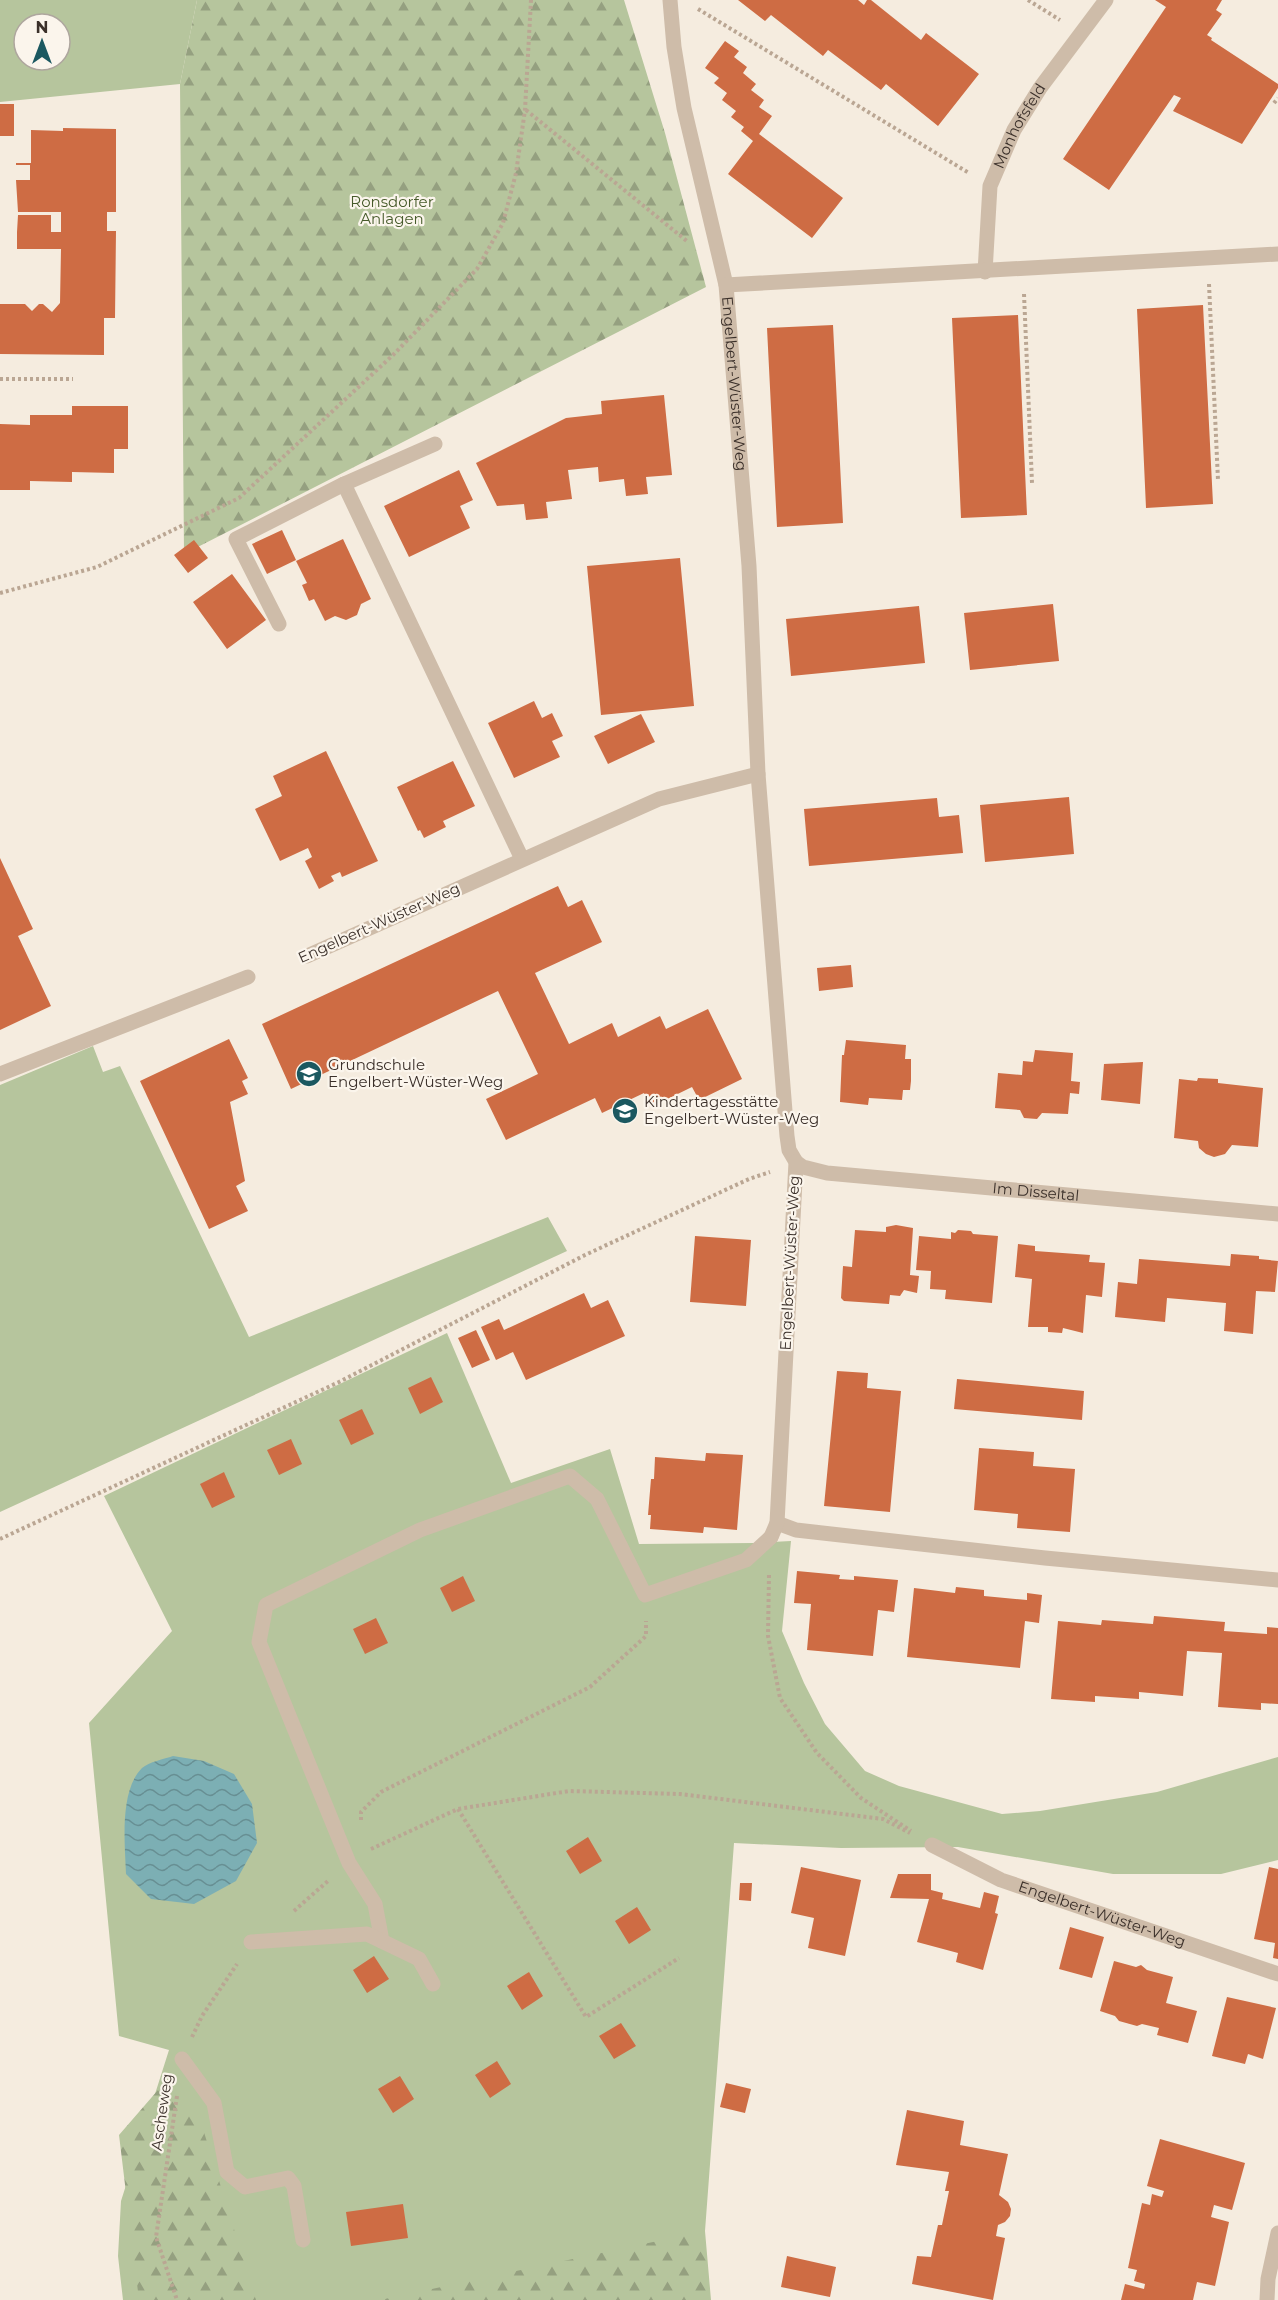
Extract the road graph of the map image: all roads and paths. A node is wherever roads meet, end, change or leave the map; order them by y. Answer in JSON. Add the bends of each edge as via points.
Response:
{"nodes":[{"id":1,"x":531,"y":0,"type":"edge"},
{"id":2,"x":670,"y":0,"type":"edge"},
{"id":3,"x":1028,"y":0,"type":"edge"},
{"id":4,"x":1106,"y":0,"type":"edge"},
{"id":5,"x":694,"y":6,"type":"dead end"},
{"id":6,"x":1081,"y":33,"type":"junction"},
{"id":7,"x":1278,"y":98,"type":"edge"},
{"id":8,"x":1274,"y":103,"type":"dead end"},
{"id":9,"x":525,"y":110,"type":"junction"},
{"id":10,"x":990,"y":186,"type":"junction"},
{"id":11,"x":1278,"y":255,"type":"edge"},
{"id":12,"x":1208,"y":259,"type":"junction"},
{"id":13,"x":1023,"y":269,"type":"junction"},
{"id":14,"x":985,"y":272,"type":"junction"},
{"id":15,"x":725,"y":278,"type":"junction"},
{"id":16,"x":0,"y":379,"type":"edge"},
{"id":17,"x":73,"y":379,"type":"dead end"},
{"id":18,"x":435,"y":444,"type":"dead end"},
{"id":19,"x":1218,"y":480,"type":"dead end"},
{"id":20,"x":1032,"y":483,"type":"dead end"},
{"id":21,"x":344,"y":484,"type":"junction"},
{"id":22,"x":0,"y":593,"type":"edge"},
{"id":23,"x":279,"y":624,"type":"dead end"},
{"id":24,"x":758,"y":774,"type":"junction"},
{"id":25,"x":522,"y":859,"type":"junction"},
{"id":26,"x":307,"y":956,"type":"dead end"},
{"id":27,"x":248,"y":977,"type":"dead end"},
{"id":28,"x":0,"y":1074,"type":"edge"},
{"id":29,"x":796,"y":1162,"type":"junction"},
{"id":30,"x":1278,"y":1214,"type":"edge"},
{"id":31,"x":774,"y":1530,"type":"junction"},
{"id":32,"x":0,"y":1539,"type":"edge"},
{"id":33,"x":1278,"y":1580,"type":"edge"},
{"id":34,"x":645,"y":1594,"type":"junction"},
{"id":35,"x":458,"y":1809,"type":"junction"},
{"id":36,"x":361,"y":1822,"type":"dead end"},
{"id":37,"x":932,"y":1845,"type":"junction"},
{"id":38,"x":349,"y":1863,"type":"junction"},
{"id":39,"x":293,"y":1912,"type":"dead end"},
{"id":40,"x":382,"y":1941,"type":"junction"},
{"id":41,"x":251,"y":1942,"type":"joint"},
{"id":42,"x":679,"y":1958,"type":"dead end"},
{"id":43,"x":1278,"y":1974,"type":"edge"},
{"id":44,"x":433,"y":1984,"type":"dead end"},
{"id":45,"x":182,"y":2059,"type":"junction"},
{"id":46,"x":1278,"y":2233,"type":"edge"},
{"id":47,"x":303,"y":2240,"type":"dead end"},
{"id":48,"x":177,"y":2300,"type":"edge"},
{"id":49,"x":1267,"y":2300,"type":"edge"}],
"edges":[{"from":1,"to":9,"type":"path"},
{"from":2,"to":15,"type":"street","name":"Engelbert-Wüster-Weg","via":[[684,108]]},
{"from":3,"to":6,"type":"path"},
{"from":4,"to":6,"type":"street","name":"Monhofsfeld"},
{"from":5,"to":10,"type":"path"},
{"from":6,"to":10,"type":"street","name":"Monhofsfeld","via":[[1014,130]]},
{"from":7,"to":8,"type":"path"},
{"from":9,"to":15,"type":"path"},
{"from":9,"to":22,"type":"path","via":[[516,173],[503,224],[477,269],[393,355],[239,498],[97,567]]},
{"from":10,"to":14,"type":"street","name":"Monhofsfeld"},
{"from":11,"to":12,"type":"street"},
{"from":12,"to":13,"type":"street"},
{"from":12,"to":19,"type":"path"},
{"from":13,"to":14,"type":"street"},
{"from":13,"to":20,"type":"path"},
{"from":14,"to":15,"type":"street"},
{"from":15,"to":24,"type":"street","name":"Engelbert-Wüster-Weg","via":[[749,566]]},
{"from":16,"to":17,"type":"path"},
{"from":18,"to":21,"type":"street"},
{"from":21,"to":23,"type":"street","via":[[236,539]]},
{"from":21,"to":25,"type":"street"},
{"from":24,"to":25,"type":"street","name":"Engelbert-Wüster-Weg","via":[[659,799]]},
{"from":24,"to":29,"type":"street","name":"Engelbert-Wüster-Weg","via":[[789,1150]]},
{"from":25,"to":26,"type":"street","name":"Engelbert-Wüster-Weg"},
{"from":27,"to":28,"type":"street"},
{"from":29,"to":30,"type":"street","name":"Im Disseltal","via":[[827,1173]]},
{"from":29,"to":31,"type":"street","name":"Engelbert-Wüster-Weg"},
{"from":29,"to":32,"type":"path","via":[[749,1179],[585,1255],[339,1382]]},
{"from":31,"to":33,"type":"street"},
{"from":31,"to":34,"type":"street","via":[[746,1560]]},
{"from":31,"to":37,"type":"path","via":[[768,1636],[780,1698],[817,1753],[861,1798]]},
{"from":34,"to":36,"type":"path","via":[[646,1636],[590,1687],[381,1792],[361,1812]]},
{"from":34,"to":38,"type":"street","via":[[597,1499],[570,1476],[420,1530],[266,1605],[259,1642]]},
{"from":35,"to":37,"type":"path","via":[[569,1791],[680,1794],[883,1819]]},
{"from":35,"to":38,"type":"path"},
{"from":35,"to":42,"type":"path","via":[[586,2017]]},
{"from":37,"to":43,"type":"street","name":"Engelbert-Wüster-Weg","via":[[1001,1880]]},
{"from":38,"to":39,"type":"path"},
{"from":38,"to":40,"type":"street","via":[[375,1904]]},
{"from":40,"to":41,"type":"street","via":[[368,1934]]},
{"from":40,"to":44,"type":"street","via":[[419,1959]]},
{"from":41,"to":45,"type":"path","name":"Ascheweg","via":[[202,2016]]},
{"from":45,"to":47,"type":"street","via":[[213,2103],[227,2172],[245,2187],[288,2178],[294,2186]]},
{"from":45,"to":48,"type":"path","name":"Ascheweg","via":[[156,2236]]},
{"from":46,"to":49,"type":"street"}]}
